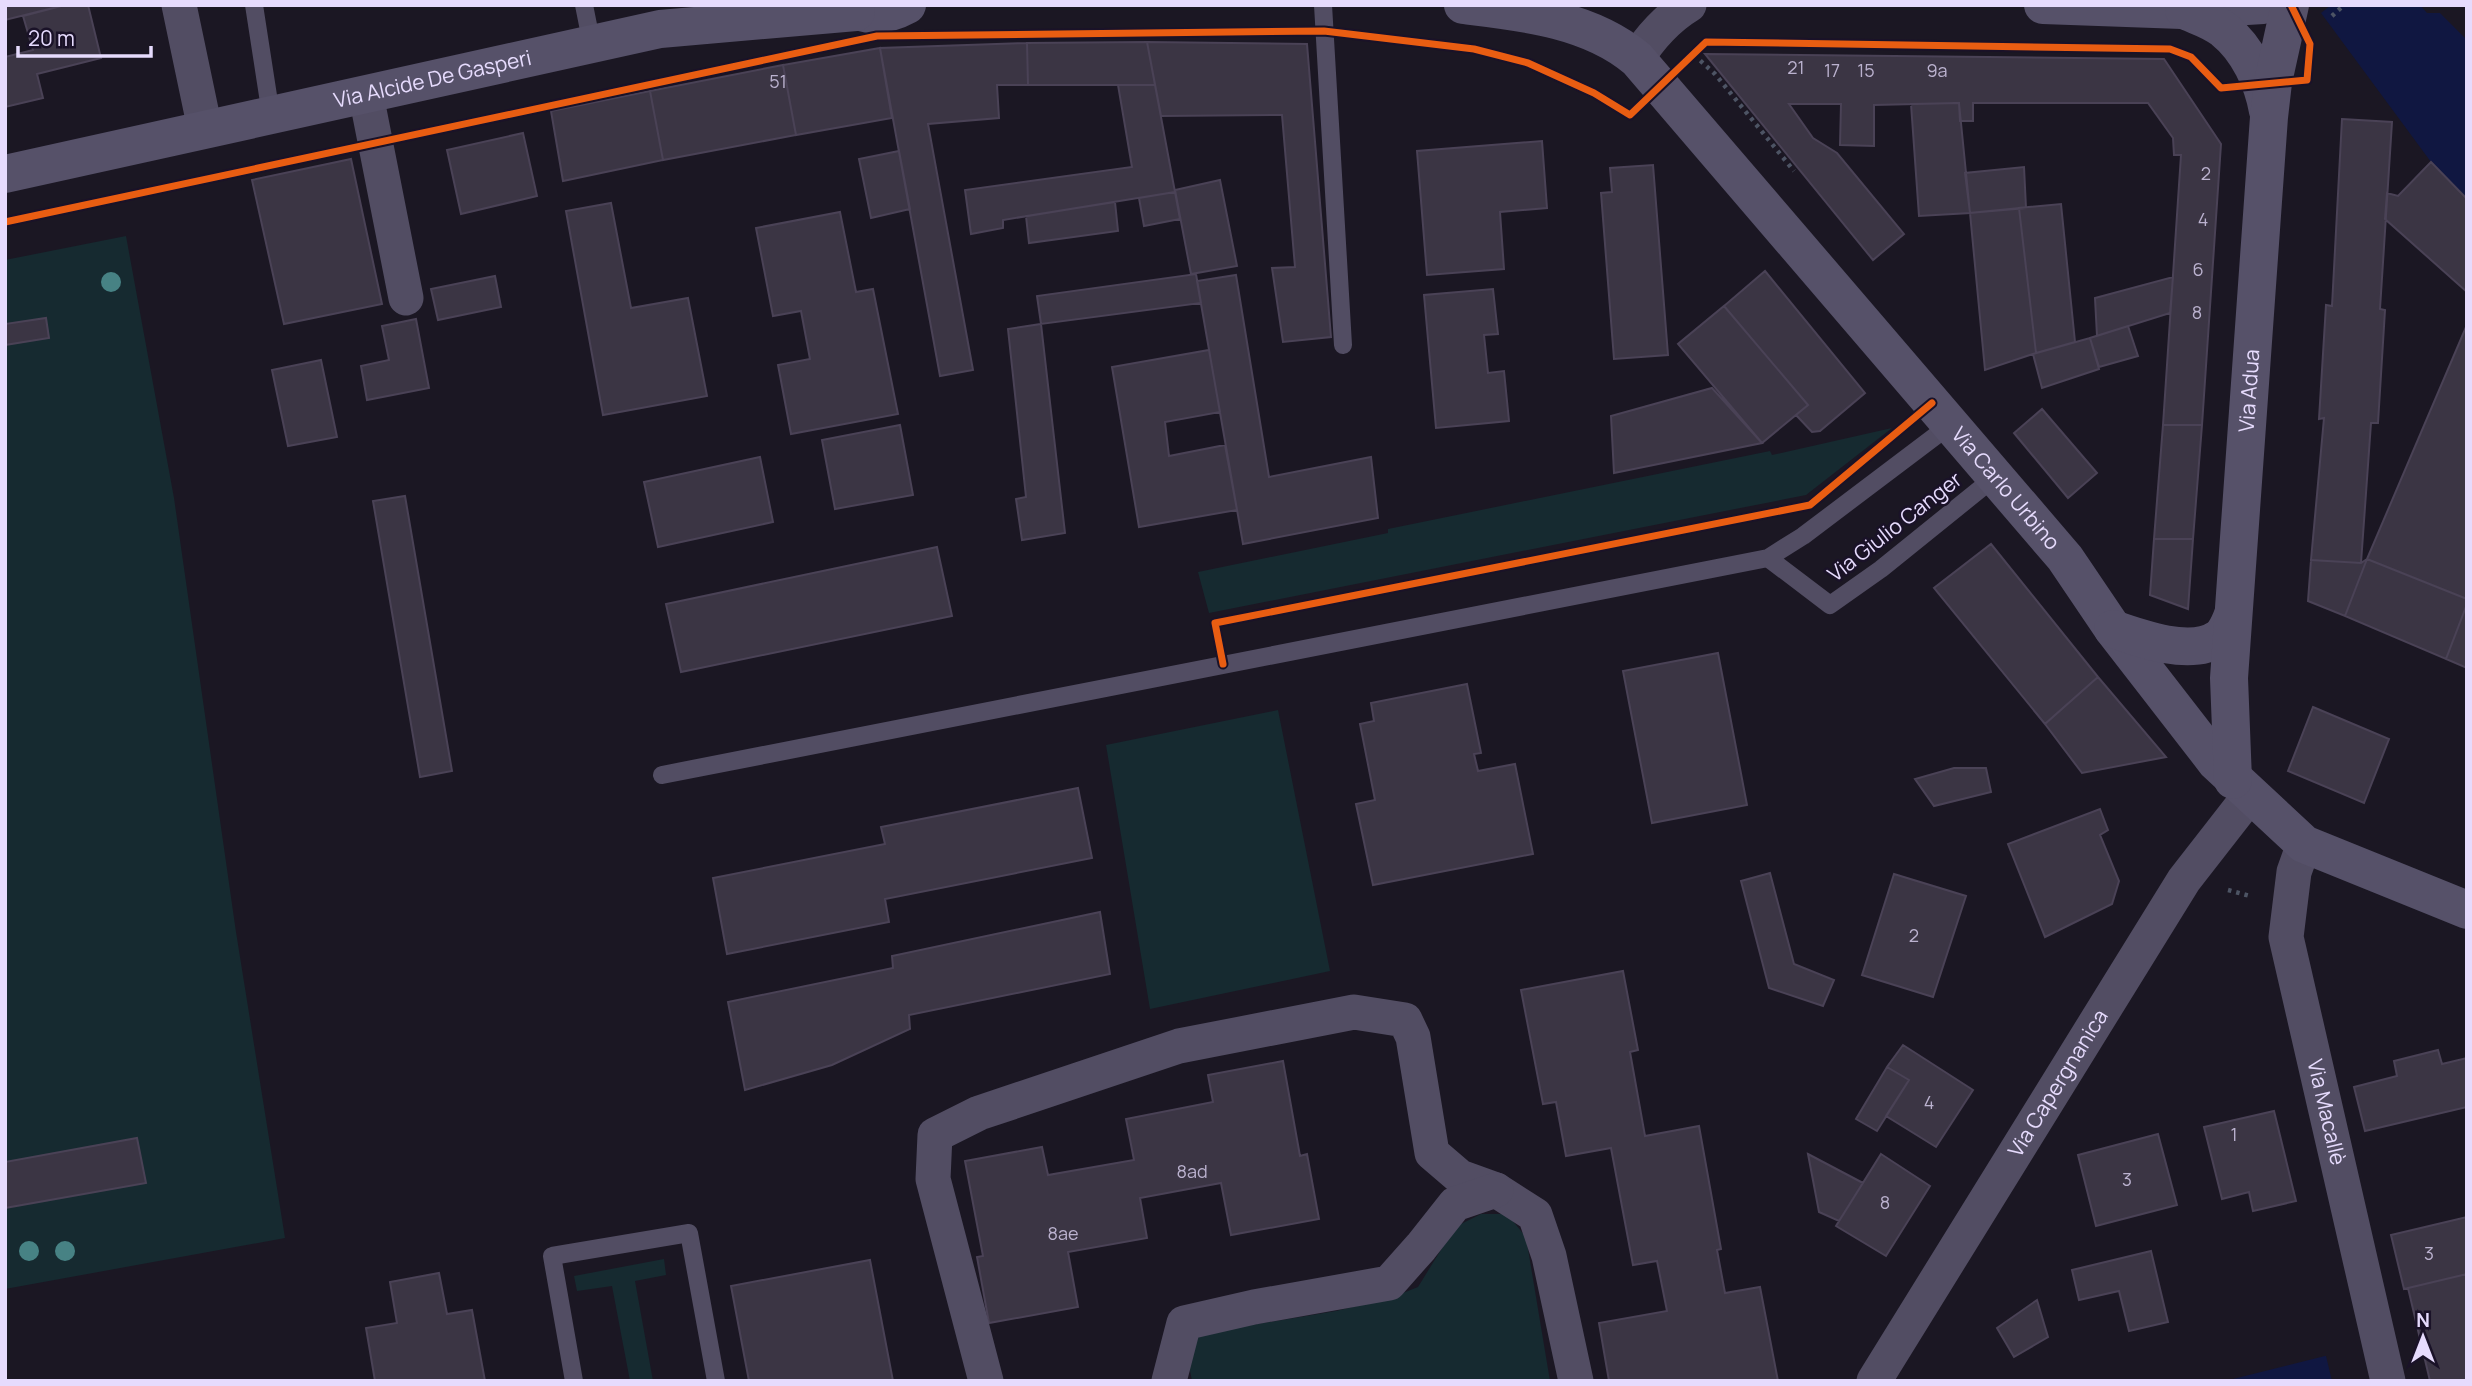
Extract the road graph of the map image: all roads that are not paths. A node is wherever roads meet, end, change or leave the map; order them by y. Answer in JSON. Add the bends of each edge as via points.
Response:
{"nodes":[{"id":1,"x":179,"y":5,"type":"edge"},
{"id":2,"x":254,"y":5,"type":"edge"},
{"id":3,"x":584,"y":5,"type":"edge"},
{"id":4,"x":706,"y":5,"type":"edge"},
{"id":5,"x":908,"y":5,"type":"edge"},
{"id":6,"x":1323,"y":5,"type":"edge"},
{"id":7,"x":1463,"y":5,"type":"edge"},
{"id":8,"x":1689,"y":5,"type":"edge"},
{"id":9,"x":2043,"y":5,"type":"edge"},
{"id":10,"x":2263,"y":5,"type":"edge"},
{"id":11,"x":2290,"y":5,"type":"edge"},
{"id":12,"x":851,"y":9,"type":"edge"},
{"id":13,"x":2182,"y":10,"type":"junction"},
{"id":14,"x":660,"y":29,"type":"junction"},
{"id":15,"x":592,"y":45,"type":"junction"},
{"id":16,"x":1648,"y":73,"type":"junction"},
{"id":17,"x":366,"y":94,"type":"junction"},
{"id":18,"x":271,"y":115,"type":"junction"},
{"id":19,"x":2269,"y":117,"type":"junction"},
{"id":20,"x":205,"y":130,"type":"junction"},
{"id":21,"x":5,"y":174,"type":"edge"},
{"id":22,"x":406,"y":298,"type":"dead end"},
{"id":23,"x":1343,"y":345,"type":"dead end"},
{"id":24,"x":1950,"y":425,"type":"junction"},
{"id":25,"x":1995,"y":477,"type":"junction"},
{"id":26,"x":1768,"y":558,"type":"junction"},
{"id":27,"x":2233,"y":615,"type":"junction"},
{"id":28,"x":2113,"y":629,"type":"junction"},
{"id":29,"x":662,"y":775,"type":"dead end"},
{"id":30,"x":2242,"y":787,"type":"junction"},
{"id":31,"x":2304,"y":844,"type":"junction"},
{"id":32,"x":2467,"y":910,"type":"edge"},
{"id":33,"x":1496,"y":1190,"type":"junction"},
{"id":34,"x":574,"y":1381,"type":"edge"},
{"id":35,"x":716,"y":1381,"type":"edge"},
{"id":36,"x":986,"y":1381,"type":"edge"},
{"id":37,"x":1169,"y":1381,"type":"edge"},
{"id":38,"x":1576,"y":1381,"type":"edge"},
{"id":39,"x":1874,"y":1381,"type":"edge"},
{"id":40,"x":2388,"y":1381,"type":"edge"}],
"edges":[{"from":1,"to":20,"type":"street"},
{"from":2,"to":18,"type":"lane"},
{"from":3,"to":15,"type":"lane"},
{"from":4,"to":14,"type":"street","name":"Via Alcide De Gasperi"},
{"from":5,"to":12,"type":"street","name":"Via Alcide De Gasperi","via":[[873,16]]},
{"from":6,"to":23,"type":"lane"},
{"from":7,"to":16,"type":"street","via":[[1587,30],[1614,41]]},
{"from":8,"to":16,"type":"street","via":[[1643,48]]},
{"from":9,"to":13,"type":"street"},
{"from":10,"to":13,"type":"street"},
{"from":11,"to":19,"type":"street","name":"Via Adua"},
{"from":12,"to":14,"type":"street","name":"Via Alcide De Gasperi"},
{"from":13,"to":19,"type":"street","via":[[2224,30],[2239,47],[2256,71]]},
{"from":14,"to":15,"type":"street","name":"Via Alcide De Gasperi"},
{"from":15,"to":17,"type":"street","name":"Via Alcide De Gasperi"},
{"from":16,"to":24,"type":"street","name":"Via Carlo Urbino"},
{"from":17,"to":18,"type":"street","name":"Via Alcide De Gasperi"},
{"from":17,"to":22,"type":"street"},
{"from":18,"to":20,"type":"street","name":"Via Alcide De Gasperi"},
{"from":19,"to":27,"type":"street","name":"Via Adua"},
{"from":20,"to":21,"type":"street","name":"Via Alcide De Gasperi"},
{"from":24,"to":25,"type":"street","name":"Via Carlo Urbino"},
{"from":24,"to":26,"type":"lane"},
{"from":25,"to":26,"type":"lane","name":"Via Giulio Canger","via":[[1830,606]]},
{"from":25,"to":28,"type":"street","name":"Via Carlo Urbino","via":[[2065,558]]},
{"from":26,"to":29,"type":"lane"},
{"from":27,"to":28,"type":"street","via":[[2226,632],[2199,645],[2175,646]]},
{"from":27,"to":30,"type":"street","name":"Via Adua","via":[[2228,678]]},
{"from":28,"to":30,"type":"street","name":"Via Carlo Urbino","via":[[2216,762]]},
{"from":30,"to":31,"type":"street","name":"Via Carlo Urbino"},
{"from":30,"to":39,"type":"street","name":"Via Capergnanica"},
{"from":31,"to":32,"type":"street","name":"Via Carlo Urbino"},
{"from":31,"to":40,"type":"street","name":"Via Macallè","via":[[2294,872],[2286,937]]},
{"from":33,"to":36,"type":"street","via":[[1460,1177],[1432,1153],[1413,1037],[1405,1020],[1354,1012],[1179,1046],[979,1114],[935,1135],[933,1179]]},
{"from":33,"to":37,"type":"street","via":[[1455,1204],[1390,1283],[1184,1322]]},
{"from":33,"to":38,"type":"street","via":[[1535,1215],[1549,1256]]},
{"from":34,"to":35,"type":"lane","via":[[552,1256],[689,1233]]}]}
